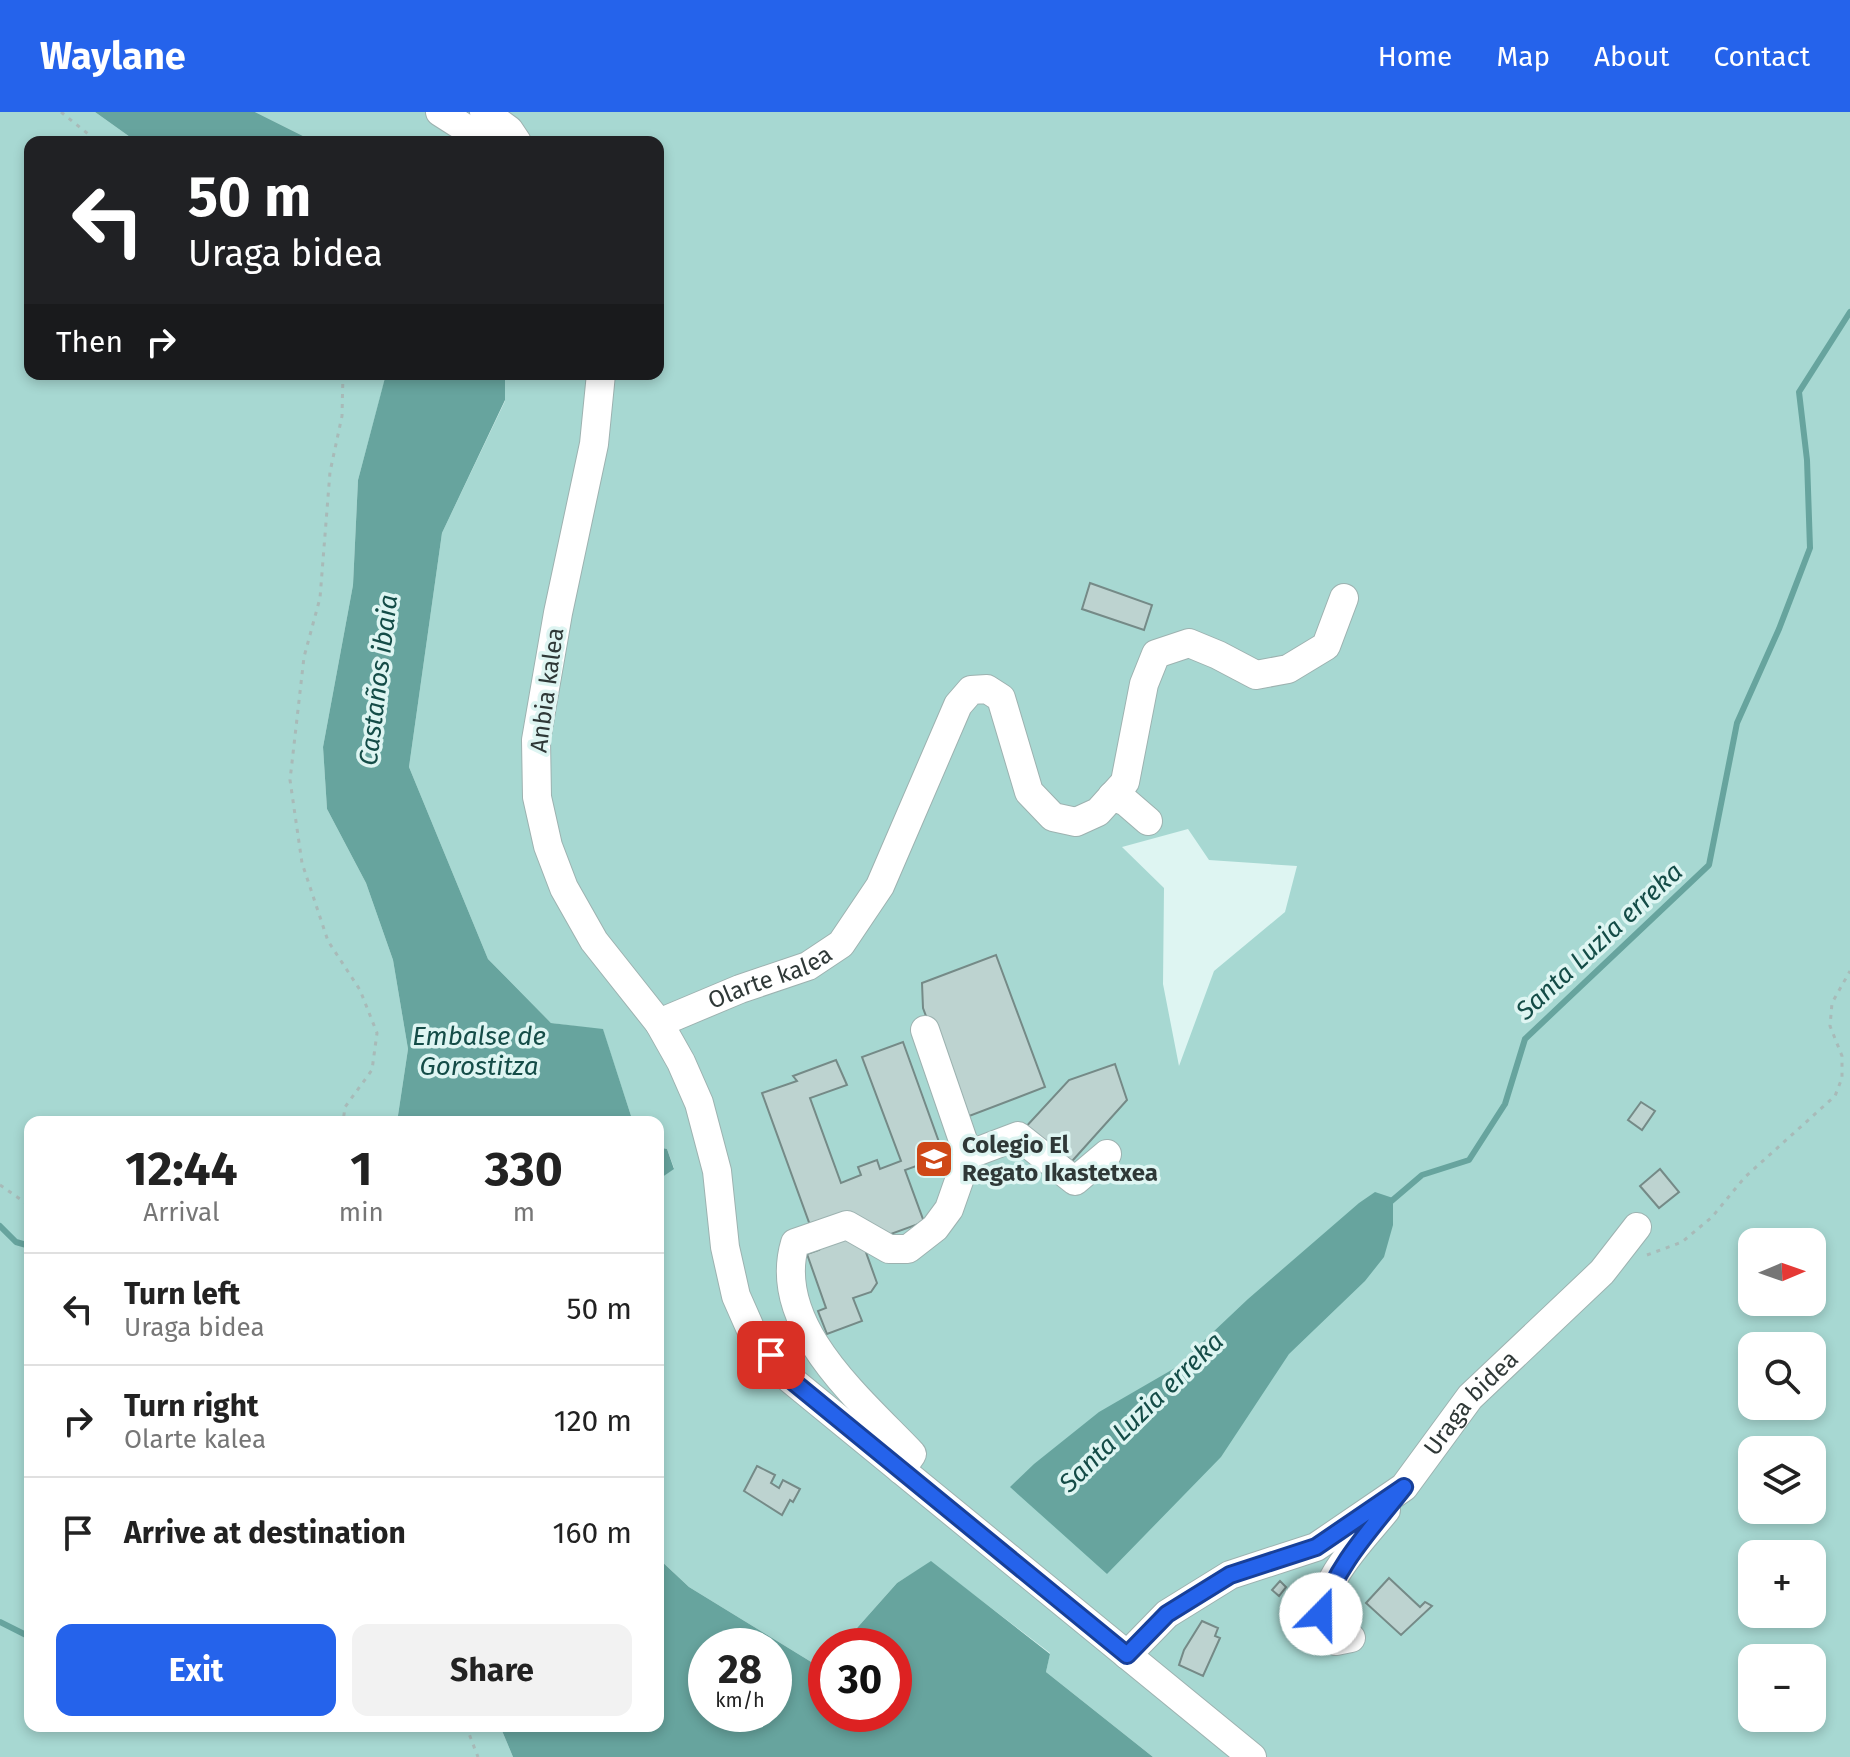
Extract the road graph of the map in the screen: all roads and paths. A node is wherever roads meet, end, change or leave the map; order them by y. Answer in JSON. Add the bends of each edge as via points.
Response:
{"nodes":[{"id":1,"x":61,"y":112,"type":"edge"},
{"id":2,"x":440,"y":112,"type":"edge"},
{"id":3,"x":484,"y":112,"type":"edge"},
{"id":4,"x":91,"y":136,"type":"edge"},
{"id":5,"x":478,"y":136,"type":"edge"},
{"id":6,"x":513,"y":136,"type":"edge"},
{"id":7,"x":343,"y":380,"type":"edge"},
{"id":8,"x":600,"y":380,"type":"edge"},
{"id":9,"x":1344,"y":598,"type":"dead end"},
{"id":10,"x":1112,"y":796,"type":"junction"},
{"id":11,"x":1148,"y":821,"type":"dead end"},
{"id":12,"x":1850,"y":971,"type":"edge"},
{"id":13,"x":659,"y":1023,"type":"junction"},
{"id":14,"x":925,"y":1030,"type":"dead end"},
{"id":15,"x":344,"y":1116,"type":"edge"},
{"id":16,"x":1107,"y":1154,"type":"dead end"},
{"id":17,"x":968,"y":1155,"type":"junction"},
{"id":18,"x":0,"y":1185,"type":"edge"},
{"id":19,"x":24,"y":1202,"type":"edge"},
{"id":20,"x":1637,"y":1227,"type":"dead end"},
{"id":21,"x":1642,"y":1257,"type":"dead end"},
{"id":22,"x":901,"y":1470,"type":"junction"},
{"id":23,"x":1404,"y":1487,"type":"junction"},
{"id":24,"x":1351,"y":1638,"type":"dead end"},
{"id":25,"x":1127,"y":1655,"type":"junction"},
{"id":26,"x":468,"y":1732,"type":"edge"},
{"id":27,"x":478,"y":1757,"type":"edge"},
{"id":28,"x":1252,"y":1757,"type":"edge"}],
"edges":[{"from":1,"to":4,"type":"path"},
{"from":2,"to":5,"type":"street"},
{"from":3,"to":6,"type":"street"},
{"from":7,"to":15,"type":"path","via":[[320,598],[304,657],[290,780],[302,863],[328,941],[360,990],[377,1033],[372,1070]]},
{"from":8,"to":13,"type":"street","name":"Anbia kalea","via":[[594,444],[536,740],[537,797],[564,888],[594,941]]},
{"from":9,"to":10,"type":"street","name":"Olarte kalea","via":[[1326,646],[1288,669],[1256,675],[1189,643],[1156,654],[1144,684],[1125,782]]},
{"from":10,"to":11,"type":"street"},
{"from":10,"to":13,"type":"street","name":"Olarte kalea","via":[[1098,812],[1076,822],[1053,817],[1029,792],[1001,698],[987,689],[971,690],[958,705],[880,886],[841,944],[808,966]]},
{"from":12,"to":21,"type":"path","via":[[1832,1003],[1830,1026],[1842,1056],[1835,1096],[1745,1177],[1712,1217],[1682,1242]]},
{"from":13,"to":22,"type":"street","via":[[707,1124],[730,1272],[751,1330],[790,1379]]},
{"from":14,"to":17,"type":"street"},
{"from":16,"to":17,"type":"street","via":[[1075,1181],[1018,1136]]},
{"from":17,"to":22,"type":"street","via":[[949,1209],[908,1249],[889,1249],[847,1225],[795,1243],[791,1258],[799,1312],[811,1339],[825,1363],[912,1454]]},
{"from":18,"to":19,"type":"path"},
{"from":20,"to":23,"type":"street","name":"Uraga bidea","via":[[1602,1272],[1470,1397]]},
{"from":22,"to":25,"type":"street"},
{"from":23,"to":24,"type":"street","via":[[1343,1564],[1327,1593],[1321,1625],[1336,1641]]},
{"from":23,"to":25,"type":"street","name":"Uraga bidea","via":[[1316,1547],[1230,1575],[1167,1614]]},
{"from":25,"to":28,"type":"street"},
{"from":26,"to":27,"type":"path"}]}
